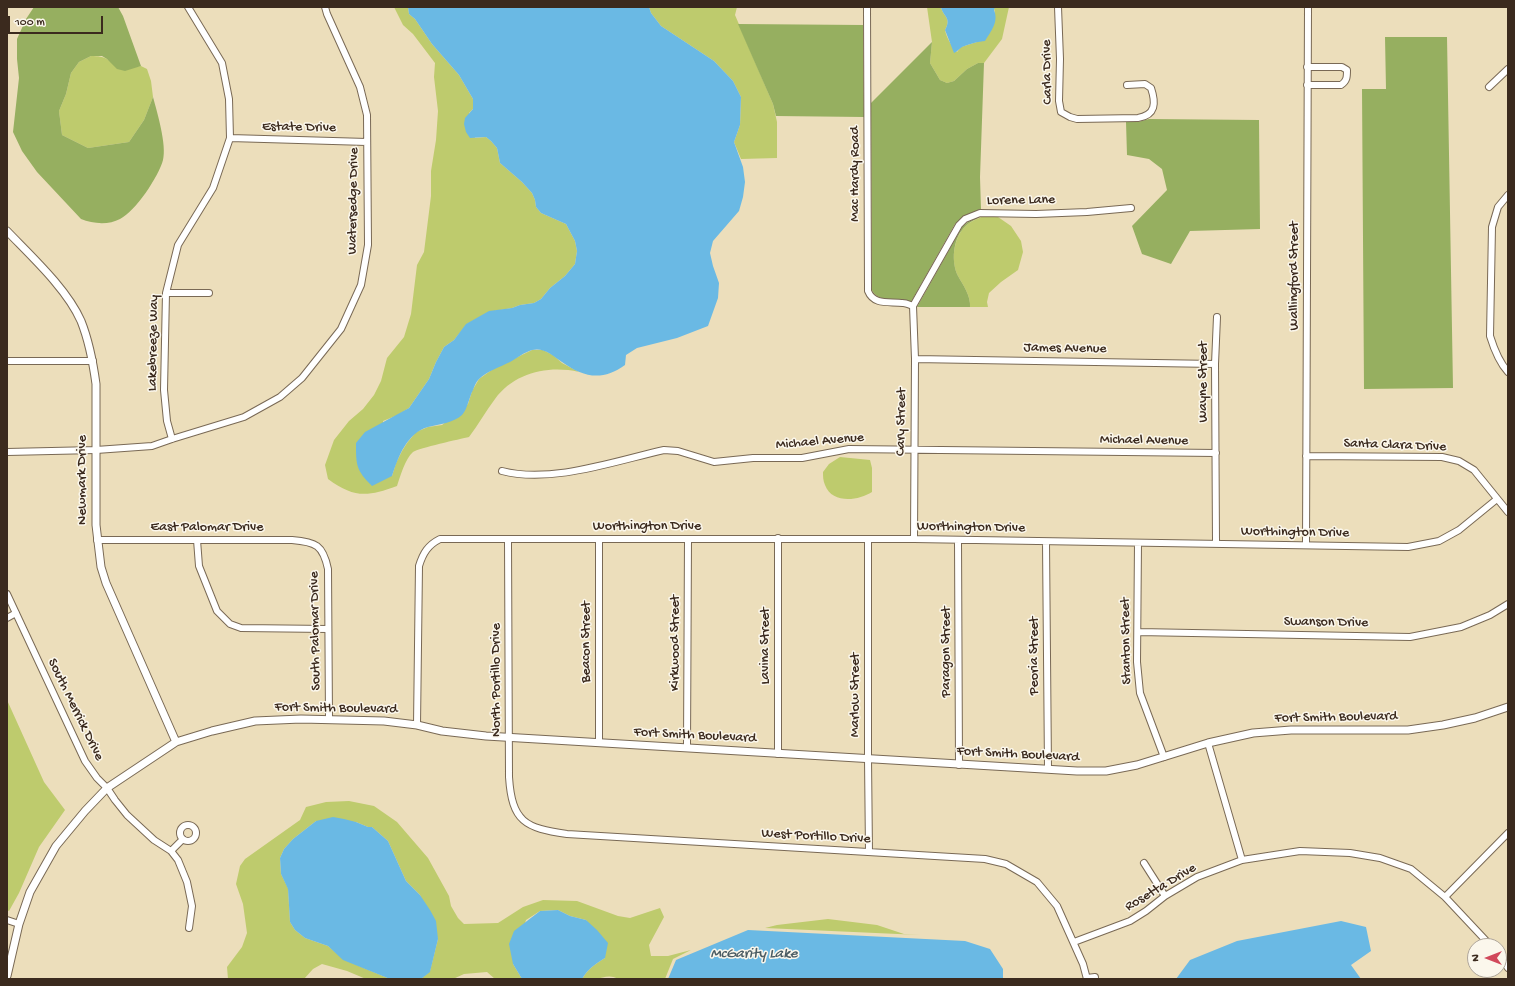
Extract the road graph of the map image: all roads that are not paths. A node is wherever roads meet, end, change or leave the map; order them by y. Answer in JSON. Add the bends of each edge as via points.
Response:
{"nodes":[{"id":1,"x":188,"y":7,"type":"edge"},
{"id":2,"x":325,"y":7,"type":"edge"},
{"id":3,"x":867,"y":7,"type":"edge"},
{"id":4,"x":1058,"y":7,"type":"edge"},
{"id":5,"x":1308,"y":7,"type":"edge"},
{"id":6,"x":1308,"y":67,"type":"junction"},
{"id":7,"x":1508,"y":69,"type":"edge"},
{"id":8,"x":1127,"y":85,"type":"dead end"},
{"id":9,"x":1307,"y":85,"type":"junction"},
{"id":10,"x":1489,"y":87,"type":"dead end"},
{"id":11,"x":230,"y":138,"type":"junction"},
{"id":12,"x":367,"y":142,"type":"junction"},
{"id":13,"x":1508,"y":195,"type":"edge"},
{"id":14,"x":1131,"y":208,"type":"dead end"},
{"id":15,"x":7,"y":231,"type":"edge"},
{"id":16,"x":166,"y":293,"type":"junction"},
{"id":17,"x":209,"y":293,"type":"dead end"},
{"id":18,"x":913,"y":306,"type":"junction"},
{"id":19,"x":1217,"y":317,"type":"dead end"},
{"id":20,"x":915,"y":359,"type":"junction"},
{"id":21,"x":7,"y":361,"type":"edge"},
{"id":22,"x":93,"y":361,"type":"junction"},
{"id":23,"x":1215,"y":364,"type":"junction"},
{"id":24,"x":1508,"y":372,"type":"edge"},
{"id":25,"x":172,"y":439,"type":"junction"},
{"id":26,"x":96,"y":450,"type":"junction"},
{"id":27,"x":914,"y":450,"type":"junction"},
{"id":28,"x":7,"y":452,"type":"edge"},
{"id":29,"x":1216,"y":453,"type":"junction"},
{"id":30,"x":1306,"y":456,"type":"junction"},
{"id":31,"x":502,"y":471,"type":"dead end"},
{"id":32,"x":1497,"y":499,"type":"junction"},
{"id":33,"x":1508,"y":512,"type":"edge"},
{"id":34,"x":778,"y":538,"type":"junction"},
{"id":35,"x":688,"y":539,"type":"junction"},
{"id":36,"x":868,"y":539,"type":"junction"},
{"id":37,"x":914,"y":539,"type":"junction"},
{"id":38,"x":97,"y":540,"type":"junction"},
{"id":39,"x":197,"y":540,"type":"junction"},
{"id":40,"x":508,"y":540,"type":"junction"},
{"id":41,"x":599,"y":540,"type":"junction"},
{"id":42,"x":958,"y":540,"type":"junction"},
{"id":43,"x":1046,"y":542,"type":"junction"},
{"id":44,"x":1138,"y":543,"type":"junction"},
{"id":45,"x":1216,"y":543,"type":"junction"},
{"id":46,"x":316,"y":545,"type":"joint"},
{"id":47,"x":1306,"y":546,"type":"junction"},
{"id":48,"x":7,"y":594,"type":"edge"},
{"id":49,"x":1508,"y":604,"type":"edge"},
{"id":50,"x":16,"y":613,"type":"junction"},
{"id":51,"x":7,"y":618,"type":"edge"},
{"id":52,"x":328,"y":629,"type":"junction"},
{"id":53,"x":1138,"y":632,"type":"junction"},
{"id":54,"x":1508,"y":707,"type":"edge"},
{"id":55,"x":329,"y":720,"type":"junction"},
{"id":56,"x":417,"y":725,"type":"junction"},
{"id":57,"x":510,"y":737,"type":"junction"},
{"id":58,"x":176,"y":742,"type":"junction"},
{"id":59,"x":599,"y":743,"type":"junction"},
{"id":60,"x":1208,"y":743,"type":"junction"},
{"id":61,"x":687,"y":747,"type":"junction"},
{"id":62,"x":778,"y":754,"type":"junction"},
{"id":63,"x":1164,"y":757,"type":"junction"},
{"id":64,"x":868,"y":759,"type":"junction"},
{"id":65,"x":959,"y":765,"type":"junction"},
{"id":66,"x":1048,"y":769,"type":"junction"},
{"id":67,"x":108,"y":788,"type":"junction"},
{"id":68,"x":521,"y":818,"type":"joint"},
{"id":69,"x":1508,"y":833,"type":"edge"},
{"id":70,"x":183,"y":839,"type":"dead end"},
{"id":71,"x":171,"y":851,"type":"junction"},
{"id":72,"x":869,"y":852,"type":"junction"},
{"id":73,"x":1242,"y":860,"type":"junction"},
{"id":74,"x":1144,"y":863,"type":"dead end"},
{"id":75,"x":1166,"y":896,"type":"junction"},
{"id":76,"x":1445,"y":897,"type":"junction"},
{"id":77,"x":7,"y":920,"type":"edge"},
{"id":78,"x":19,"y":924,"type":"junction"},
{"id":79,"x":189,"y":928,"type":"dead end"},
{"id":80,"x":1483,"y":938,"type":"edge"},
{"id":81,"x":1074,"y":942,"type":"junction"},
{"id":82,"x":7,"y":976,"type":"edge"},
{"id":83,"x":1095,"y":977,"type":"dead end"},
{"id":84,"x":1087,"y":978,"type":"edge"}],
"edges":[{"from":1,"to":11,"type":"street","name":"Lakebreeze Way","via":[[222,63],[229,99]]},
{"from":2,"to":12,"type":"street","name":"Watersedge Drive","via":[[360,87],[367,115]]},
{"from":3,"to":18,"type":"street","name":"Mac Hardy Road","via":[[868,291],[870,296],[881,302]]},
{"from":4,"to":8,"type":"street","name":"Carla Drive","via":[[1058,101],[1061,112],[1077,119],[1146,117],[1151,112],[1154,102],[1151,88],[1145,84]]},
{"from":5,"to":6,"type":"street","name":"Wallingford Street"},
{"from":6,"to":9,"type":"street","name":"Wallingford Street"},
{"from":6,"to":9,"type":"street","via":[[1342,67],[1347,70],[1347,78],[1341,85]]},
{"from":7,"to":10,"type":"street"},
{"from":9,"to":30,"type":"street","name":"Wallingford Street"},
{"from":11,"to":12,"type":"street","name":"Estate Drive"},
{"from":11,"to":16,"type":"street","name":"Lakebreeze Way","via":[[213,188],[178,245]]},
{"from":12,"to":25,"type":"street","name":"Watersedge Drive","via":[[368,245],[362,285],[341,329],[302,378],[280,397],[244,418]]},
{"from":13,"to":24,"type":"street","via":[[1498,207],[1492,227],[1490,336],[1495,351]]},
{"from":14,"to":18,"type":"street","name":"Lorene Lane","via":[[1087,212],[980,213],[971,216],[959,225]]},
{"from":15,"to":22,"type":"street","name":"Newmark Drive","via":[[58,286],[71,304],[80,320]]},
{"from":16,"to":17,"type":"street"},
{"from":16,"to":25,"type":"street","name":"Lakebreeze Way","via":[[164,390],[167,421]]},
{"from":18,"to":20,"type":"street","name":"Cary Street"},
{"from":19,"to":23,"type":"street","name":"Wayne Street"},
{"from":20,"to":23,"type":"street","name":"James Avenue"},
{"from":20,"to":27,"type":"street","name":"Cary Street"},
{"from":21,"to":22,"type":"street"},
{"from":22,"to":26,"type":"street","name":"Newmark Drive","via":[[96,384]]},
{"from":23,"to":29,"type":"street","name":"Wayne Street"},
{"from":25,"to":26,"type":"street","name":"Watersedge Drive","via":[[152,446]]},
{"from":26,"to":28,"type":"street","name":"Watersedge Drive"},
{"from":26,"to":38,"type":"street","name":"Newmark Drive"},
{"from":27,"to":29,"type":"street","name":"Michael Avenue"},
{"from":27,"to":31,"type":"street","name":"Michael Avenue","via":[[849,448],[802,458],[753,458],[714,462],[678,451],[664,450],[554,474],[513,474]]},
{"from":27,"to":37,"type":"street","name":"Cary Street"},
{"from":29,"to":45,"type":"street","name":"Wayne Street"},
{"from":30,"to":32,"type":"street","name":"Santa Clara Drive","via":[[1442,457],[1458,461],[1474,470]]},
{"from":30,"to":47,"type":"street","name":"Wallingford Street"},
{"from":32,"to":33,"type":"street","name":"Santa Clara Drive"},
{"from":32,"to":47,"type":"street","name":"Worthington Drive","via":[[1459,530],[1439,541],[1408,547]]},
{"from":34,"to":35,"type":"street","name":"Worthington Drive"},
{"from":34,"to":36,"type":"street","name":"Worthington Drive"},
{"from":34,"to":62,"type":"street","name":"Lavina Street"},
{"from":35,"to":41,"type":"street","name":"Worthington Drive"},
{"from":35,"to":61,"type":"street","name":"Kirkwood Street"},
{"from":36,"to":37,"type":"street","name":"Worthington Drive"},
{"from":36,"to":64,"type":"street","name":"Marlow Street"},
{"from":37,"to":42,"type":"street","name":"Worthington Drive"},
{"from":38,"to":39,"type":"street","name":"East Palomar Drive"},
{"from":38,"to":58,"type":"street","name":"Newmark Drive","via":[[106,583]]},
{"from":39,"to":46,"type":"street","name":"East Palomar Drive","via":[[292,540]]},
{"from":39,"to":52,"type":"street","via":[[199,566],[217,611],[230,624],[241,628]]},
{"from":40,"to":41,"type":"street","name":"Worthington Drive"},
{"from":40,"to":56,"type":"street","name":"Worthington Drive","via":[[440,539],[423,554],[420,566]]},
{"from":40,"to":57,"type":"street","name":"North Portillo Drive"},
{"from":41,"to":59,"type":"street","name":"Beacon Street"},
{"from":42,"to":43,"type":"street","name":"Worthington Drive"},
{"from":42,"to":65,"type":"street","name":"Paragon Street"},
{"from":43,"to":44,"type":"street","name":"Worthington Drive"},
{"from":43,"to":66,"type":"street","name":"Peoria Street"},
{"from":44,"to":45,"type":"street","name":"Worthington Drive"},
{"from":44,"to":53,"type":"street","name":"Stanton Street"},
{"from":45,"to":47,"type":"street","name":"Worthington Drive"},
{"from":46,"to":52,"type":"street","name":"South Palomar Drive","via":[[323,551],[328,569]]},
{"from":48,"to":50,"type":"street","name":"South Merrick Drive"},
{"from":49,"to":53,"type":"street","name":"Swanson Drive","via":[[1461,627],[1410,637]]},
{"from":50,"to":51,"type":"street"},
{"from":50,"to":67,"type":"street","name":"South Merrick Drive","via":[[85,761]]},
{"from":52,"to":55,"type":"street","name":"South Palomar Drive"},
{"from":53,"to":63,"type":"street","name":"Stanton Street","via":[[1140,693]]},
{"from":54,"to":60,"type":"street","name":"Fort Smith Boulevard","via":[[1476,718],[1408,730],[1291,730],[1253,733]]},
{"from":55,"to":56,"type":"street","name":"Fort Smith Boulevard","via":[[384,720]]},
{"from":55,"to":58,"type":"street","name":"Fort Smith Boulevard","via":[[255,721]]},
{"from":56,"to":57,"type":"street","name":"Fort Smith Boulevard","via":[[442,731]]},
{"from":57,"to":59,"type":"street","name":"Fort Smith Boulevard"},
{"from":57,"to":68,"type":"street","name":"North Portillo Drive","via":[[510,796]]},
{"from":58,"to":67,"type":"street","name":"Fort Smith Boulevard"},
{"from":59,"to":61,"type":"street","name":"Fort Smith Boulevard"},
{"from":60,"to":63,"type":"street","name":"Fort Smith Boulevard"},
{"from":60,"to":73,"type":"street"},
{"from":61,"to":62,"type":"street","name":"Fort Smith Boulevard"},
{"from":62,"to":64,"type":"street","name":"Fort Smith Boulevard"},
{"from":63,"to":66,"type":"street","name":"Fort Smith Boulevard","via":[[1106,771]]},
{"from":64,"to":65,"type":"street","name":"Fort Smith Boulevard"},
{"from":64,"to":72,"type":"street","name":"Marlow Street"},
{"from":65,"to":66,"type":"street","name":"Fort Smith Boulevard"},
{"from":67,"to":71,"type":"street","name":"South Merrick Drive","via":[[126,815],[154,840]]},
{"from":67,"to":78,"type":"street","name":"Fort Smith Boulevard","via":[[85,810],[56,846],[30,892]]},
{"from":68,"to":72,"type":"street","name":"West Portillo Drive","via":[[532,826],[546,831],[567,834]]},
{"from":69,"to":76,"type":"street"},
{"from":70,"to":71,"type":"street"},
{"from":71,"to":79,"type":"street","name":"South Merrick Drive","via":[[178,860],[187,882],[192,906]]},
{"from":72,"to":81,"type":"street","name":"West Portillo Drive","via":[[985,859],[1006,864],[1037,882],[1057,906]]},
{"from":73,"to":75,"type":"street","name":"Rosetta Drive","via":[[1197,877]]},
{"from":73,"to":76,"type":"street","name":"Rosetta Drive","via":[[1300,851],[1350,853],[1380,858],[1411,869]]},
{"from":74,"to":75,"type":"street"},
{"from":75,"to":81,"type":"street","name":"Rosetta Drive","via":[[1130,921]]},
{"from":76,"to":80,"type":"street","name":"Rosetta Drive"},
{"from":77,"to":78,"type":"street"},
{"from":78,"to":82,"type":"street","name":"Fort Smith Boulevard"},
{"from":81,"to":84,"type":"street","name":"West Portillo Drive"},
{"from":83,"to":84,"type":"street"}]}
